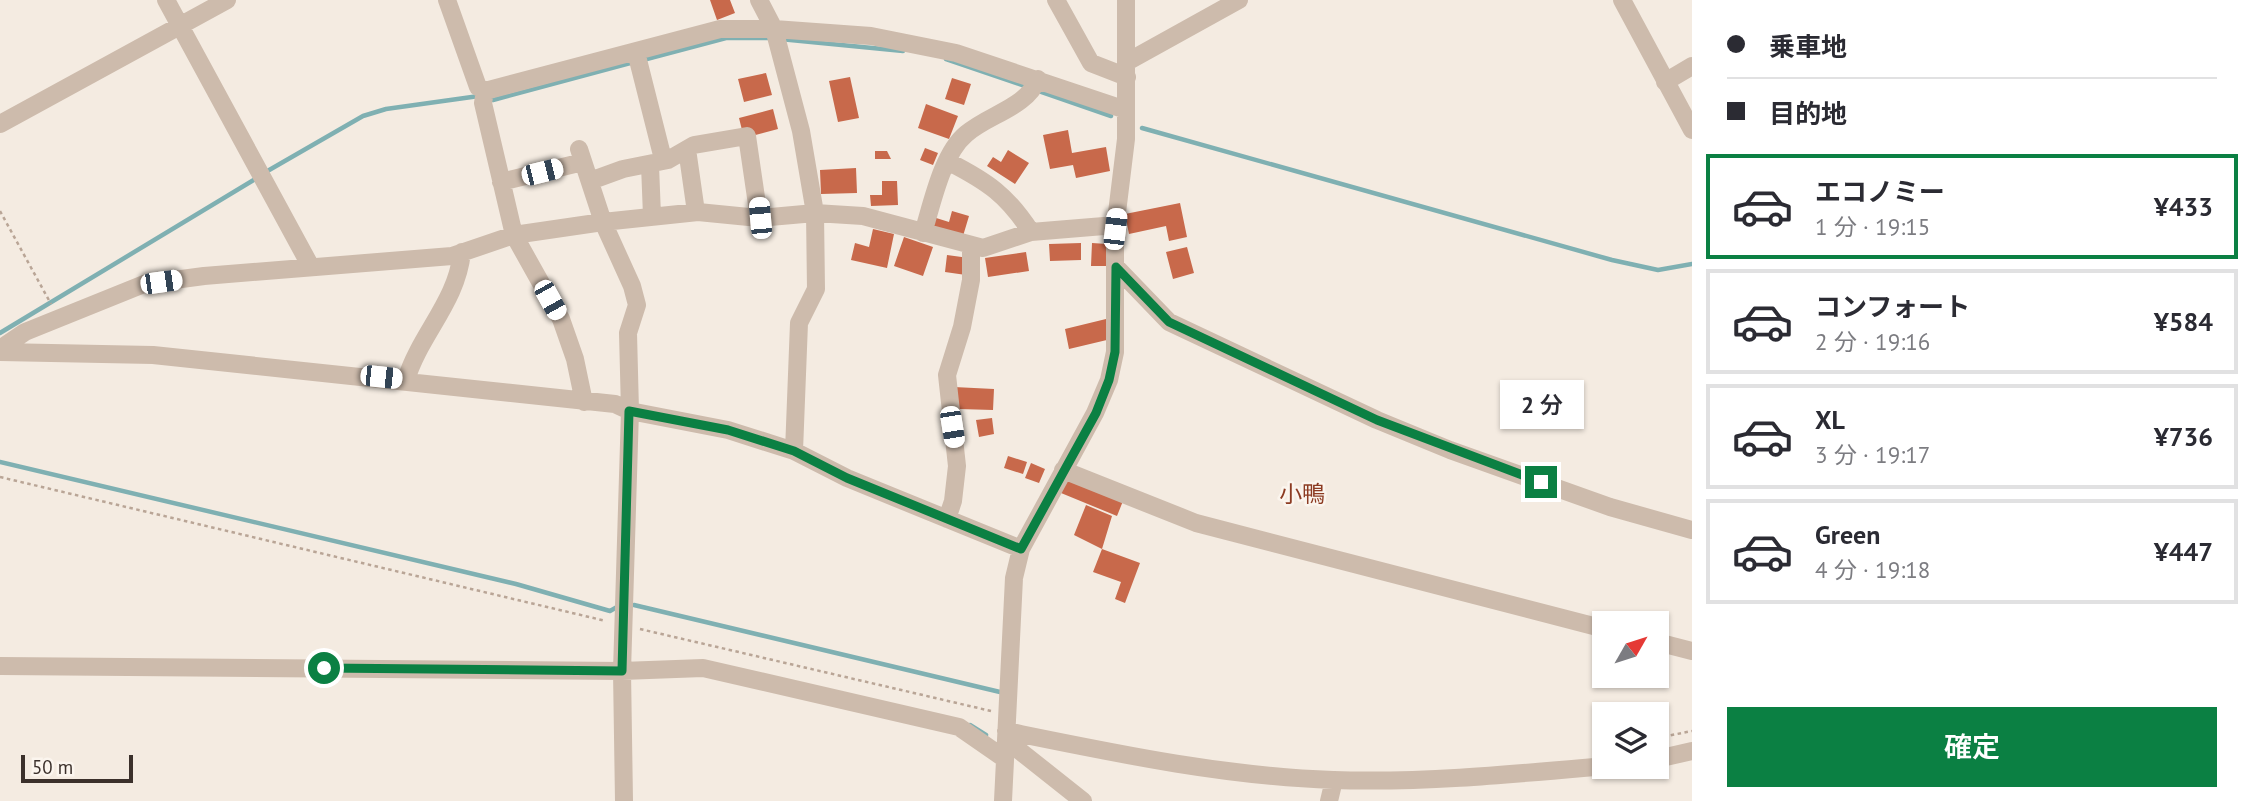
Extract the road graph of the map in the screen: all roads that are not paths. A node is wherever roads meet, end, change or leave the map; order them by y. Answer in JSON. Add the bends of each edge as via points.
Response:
{"nodes":[{"id":1,"x":166,"y":0,"type":"edge"},
{"id":2,"x":227,"y":0,"type":"edge"},
{"id":3,"x":447,"y":0,"type":"edge"},
{"id":4,"x":759,"y":0,"type":"edge"},
{"id":5,"x":1056,"y":0,"type":"edge"},
{"id":6,"x":1126,"y":0,"type":"edge"},
{"id":7,"x":1238,"y":0,"type":"edge"},
{"id":8,"x":1622,"y":0,"type":"edge"},
{"id":9,"x":180,"y":26,"type":"junction"},
{"id":10,"x":775,"y":35,"type":"junction"},
{"id":11,"x":638,"y":59,"type":"junction"},
{"id":12,"x":1692,"y":66,"type":"edge"},
{"id":13,"x":1127,"y":70,"type":"junction"},
{"id":14,"x":1665,"y":82,"type":"junction"},
{"id":15,"x":1035,"y":86,"type":"junction"},
{"id":16,"x":484,"y":97,"type":"junction"},
{"id":17,"x":1126,"y":110,"type":"junction"},
{"id":18,"x":0,"y":124,"type":"edge"},
{"id":19,"x":1692,"y":130,"type":"edge"},
{"id":20,"x":687,"y":149,"type":"junction"},
{"id":21,"x":656,"y":160,"type":"junction"},
{"id":22,"x":948,"y":162,"type":"junction"},
{"id":23,"x":590,"y":181,"type":"junction"},
{"id":24,"x":502,"y":182,"type":"junction"},
{"id":25,"x":696,"y":212,"type":"junction"},
{"id":26,"x":815,"y":213,"type":"junction"},
{"id":27,"x":652,"y":216,"type":"junction"},
{"id":28,"x":760,"y":218,"type":"junction"},
{"id":29,"x":603,"y":222,"type":"junction"},
{"id":30,"x":1115,"y":229,"type":"junction"},
{"id":31,"x":1031,"y":232,"type":"junction"},
{"id":32,"x":923,"y":233,"type":"junction"},
{"id":33,"x":514,"y":235,"type":"junction"},
{"id":34,"x":971,"y":247,"type":"junction"},
{"id":35,"x":462,"y":252,"type":"junction"},
{"id":36,"x":311,"y":267,"type":"junction"},
{"id":37,"x":1116,"y":267,"type":"junction"},
{"id":38,"x":0,"y":351,"type":"edge"},
{"id":39,"x":407,"y":380,"type":"junction"},
{"id":40,"x":584,"y":402,"type":"junction"},
{"id":41,"x":629,"y":411,"type":"junction"},
{"id":42,"x":794,"y":451,"type":"junction"},
{"id":43,"x":1063,"y":470,"type":"junction"},
{"id":44,"x":947,"y":519,"type":"junction"},
{"id":45,"x":1692,"y":530,"type":"edge"},
{"id":46,"x":1021,"y":549,"type":"junction"},
{"id":47,"x":1592,"y":626,"type":"edge"},
{"id":48,"x":1670,"y":645,"type":"edge"},
{"id":49,"x":1692,"y":651,"type":"edge"},
{"id":50,"x":622,"y":664,"type":"junction"},
{"id":51,"x":0,"y":666,"type":"edge"},
{"id":52,"x":1006,"y":728,"type":"junction"},
{"id":53,"x":1692,"y":751,"type":"edge"},
{"id":54,"x":1669,"y":757,"type":"edge"},
{"id":55,"x":1005,"y":759,"type":"junction"},
{"id":56,"x":1592,"y":767,"type":"edge"},
{"id":57,"x":1334,"y":780,"type":"junction"},
{"id":58,"x":624,"y":801,"type":"edge"},
{"id":59,"x":1003,"y":801,"type":"edge"},
{"id":60,"x":1083,"y":801,"type":"edge"},
{"id":61,"x":1329,"y":801,"type":"edge"}],
"edges":[{"from":1,"to":9,"type":"street"},
{"from":2,"to":9,"type":"street"},
{"from":3,"to":16,"type":"street"},
{"from":4,"to":10,"type":"street"},
{"from":5,"to":13,"type":"street","via":[[1091,63]]},
{"from":6,"to":13,"type":"street"},
{"from":7,"to":13,"type":"street"},
{"from":8,"to":14,"type":"street"},
{"from":9,"to":18,"type":"street"},
{"from":9,"to":36,"type":"street"},
{"from":10,"to":11,"type":"street","via":[[720,29]]},
{"from":10,"to":15,"type":"street","via":[[871,36],[918,44]]},
{"from":10,"to":26,"type":"street","via":[[801,131]]},
{"from":11,"to":16,"type":"street"},
{"from":11,"to":21,"type":"street"},
{"from":12,"to":14,"type":"street"},
{"from":13,"to":17,"type":"street"},
{"from":14,"to":19,"type":"street"},
{"from":15,"to":17,"type":"street"},
{"from":15,"to":22,"type":"street","via":[[965,134]]},
{"from":16,"to":24,"type":"street"},
{"from":17,"to":30,"type":"street"},
{"from":20,"to":21,"type":"street","via":[[668,160]]},
{"from":20,"to":25,"type":"street"},
{"from":20,"to":28,"type":"street","via":[[747,136]]},
{"from":21,"to":23,"type":"street"},
{"from":21,"to":27,"type":"street"},
{"from":22,"to":31,"type":"street","via":[[1009,200]]},
{"from":22,"to":32,"type":"street"},
{"from":23,"to":24,"type":"street","via":[[581,155]]},
{"from":23,"to":29,"type":"street"},
{"from":24,"to":33,"type":"street"},
{"from":25,"to":27,"type":"street"},
{"from":25,"to":28,"type":"street"},
{"from":26,"to":28,"type":"street"},
{"from":26,"to":32,"type":"street","via":[[863,216]]},
{"from":26,"to":42,"type":"street","via":[[816,289],[799,324]]},
{"from":27,"to":29,"type":"street"},
{"from":29,"to":33,"type":"street"},
{"from":29,"to":41,"type":"street","via":[[637,305],[628,333]]},
{"from":30,"to":31,"type":"street"},
{"from":30,"to":37,"type":"street"},
{"from":31,"to":34,"type":"street","via":[[983,248]]},
{"from":32,"to":34,"type":"street"},
{"from":33,"to":35,"type":"street"},
{"from":33,"to":40,"type":"street","via":[[561,319]]},
{"from":34,"to":44,"type":"street","via":[[971,280],[947,374],[957,466]]},
{"from":35,"to":36,"type":"street"},
{"from":35,"to":39,"type":"street","via":[[460,274],[448,302]]},
{"from":36,"to":38,"type":"street","via":[[144,284],[25,332]]},
{"from":37,"to":43,"type":"street","via":[[1115,352],[1109,380]]},
{"from":37,"to":45,"type":"street","via":[[1169,322],[1377,420],[1610,507]]},
{"from":38,"to":39,"type":"street","via":[[153,355]]},
{"from":39,"to":40,"type":"street"},
{"from":40,"to":41,"type":"street","via":[[615,404]]},
{"from":41,"to":42,"type":"street","via":[[728,430]]},
{"from":41,"to":50,"type":"street"},
{"from":42,"to":44,"type":"street"},
{"from":43,"to":46,"type":"street"},
{"from":43,"to":47,"type":"street","via":[[1196,523]]},
{"from":44,"to":46,"type":"street"},
{"from":46,"to":52,"type":"street","via":[[1014,578]]},
{"from":48,"to":49,"type":"street"},
{"from":50,"to":51,"type":"street"},
{"from":50,"to":55,"type":"street","via":[[703,668],[959,727]]},
{"from":50,"to":58,"type":"street"},
{"from":52,"to":55,"type":"street"},
{"from":52,"to":57,"type":"street","via":[[1167,763]]},
{"from":52,"to":60,"type":"street"},
{"from":53,"to":54,"type":"street"},
{"from":55,"to":59,"type":"street"},
{"from":56,"to":57,"type":"street","via":[[1452,778]]},
{"from":57,"to":61,"type":"street"}]}
